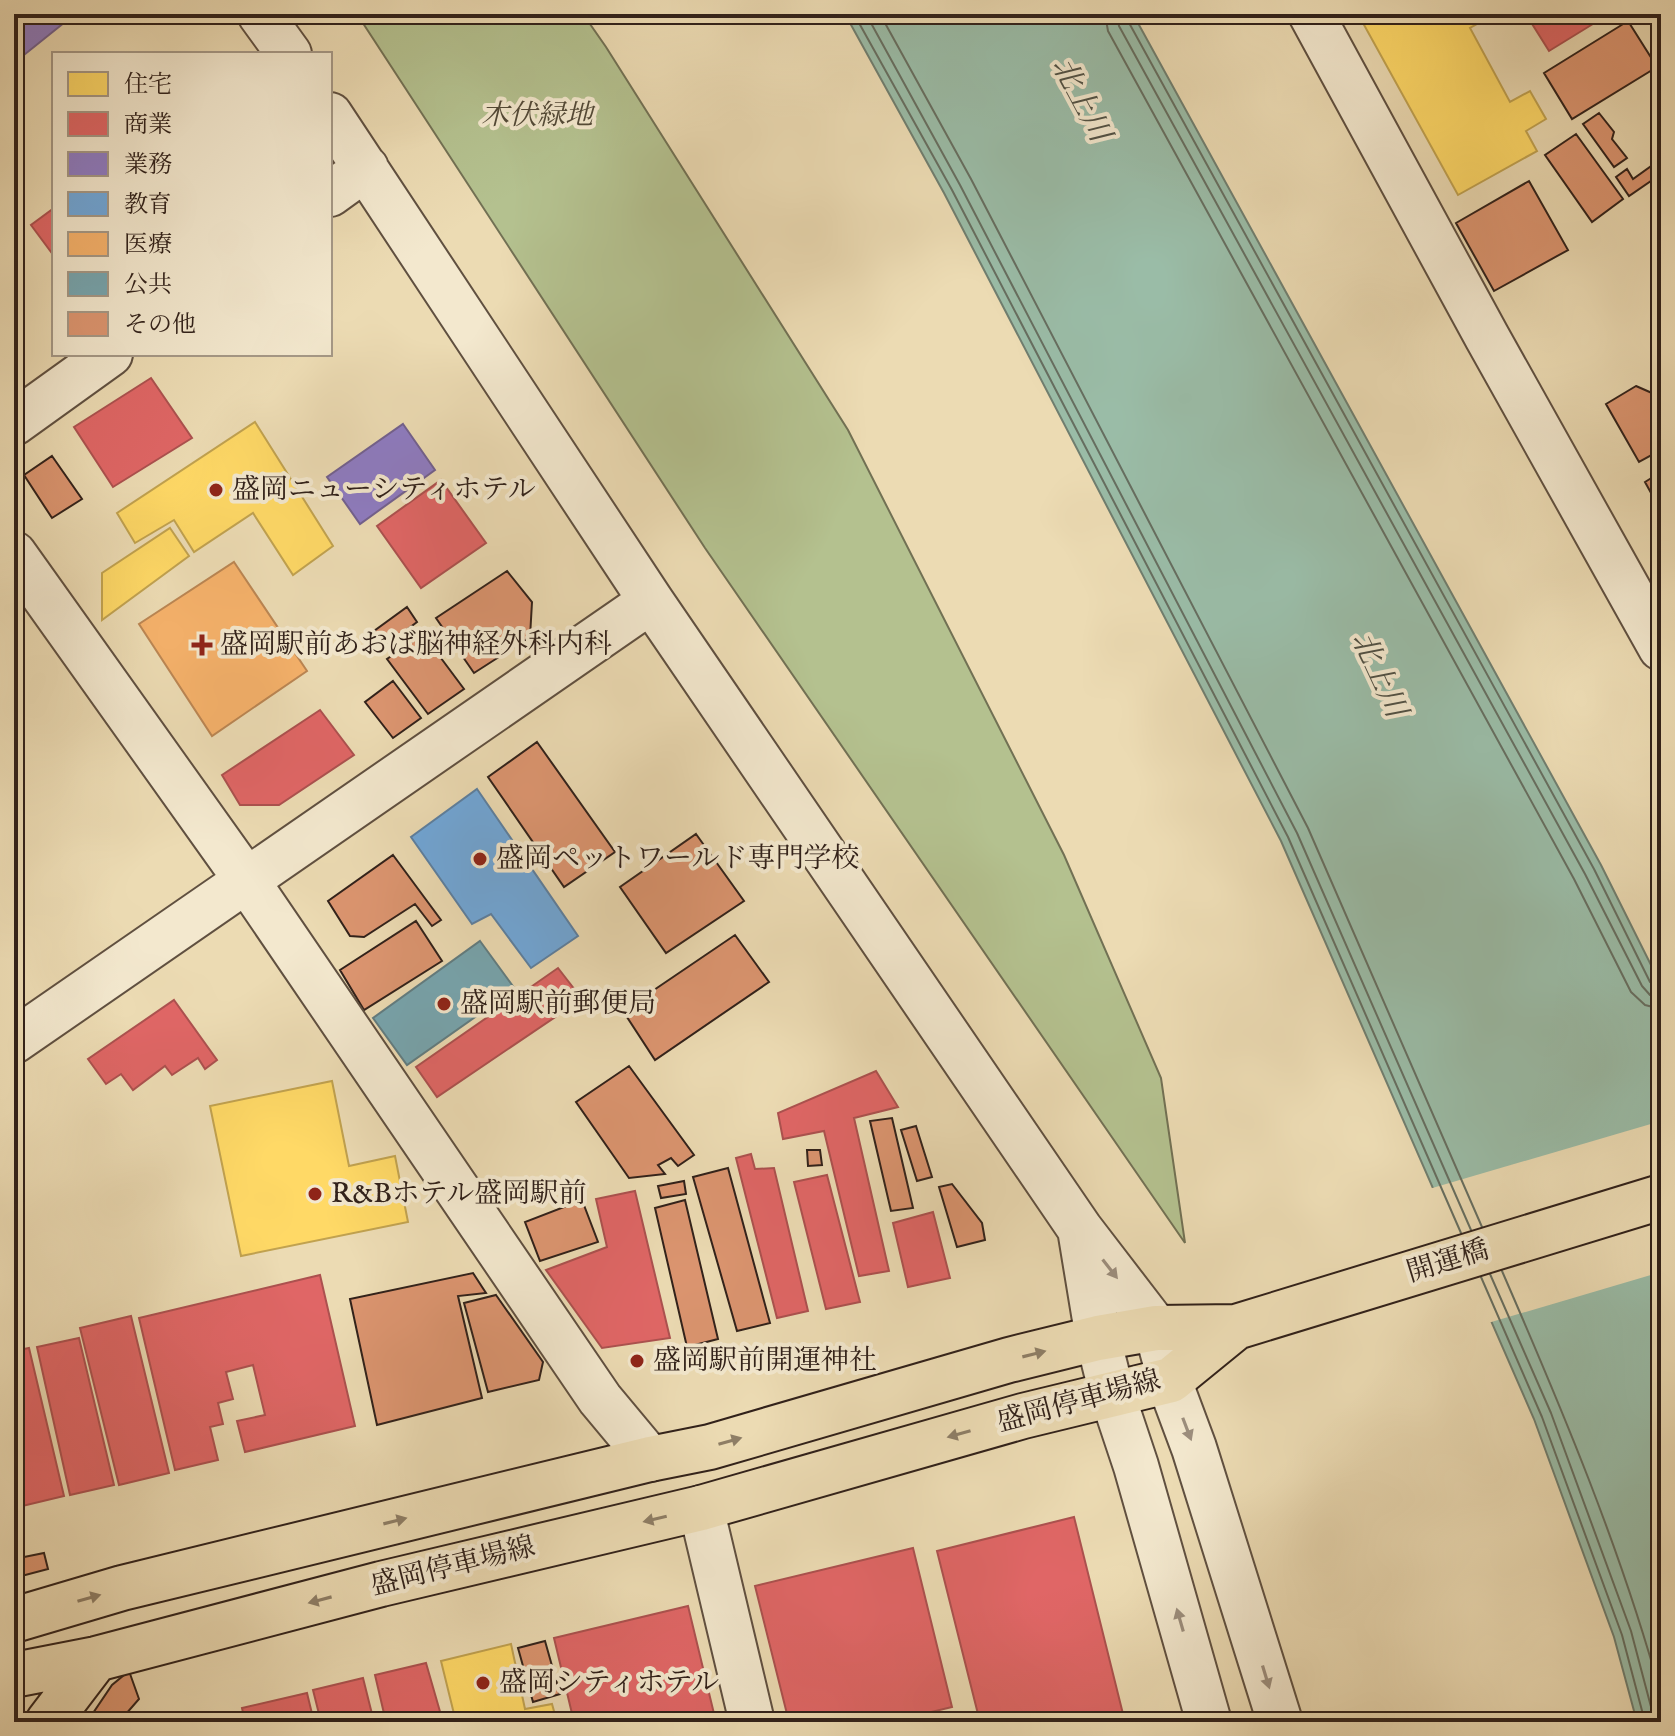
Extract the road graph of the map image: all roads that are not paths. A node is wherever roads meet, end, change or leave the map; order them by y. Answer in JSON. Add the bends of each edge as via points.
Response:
{"nodes":[{"id":1,"x":260,"y":14,"type":"edge"},
{"id":2,"x":1311,"y":14,"type":"edge"},
{"id":3,"x":288,"y":52,"type":"edge"},
{"id":4,"x":332,"y":118,"type":"edge"},
{"id":5,"x":366,"y":168,"type":"junction"},
{"id":6,"x":332,"y":193,"type":"edge"},
{"id":7,"x":107,"y":356,"type":"edge"},
{"id":8,"x":14,"y":423,"type":"edge"},
{"id":9,"x":14,"y":554,"type":"edge"},
{"id":10,"x":651,"y":601,"type":"junction"},
{"id":11,"x":1661,"y":648,"type":"edge"},
{"id":12,"x":247,"y":881,"type":"junction"},
{"id":13,"x":14,"y":1041,"type":"edge"},
{"id":14,"x":1661,"y":1197,"type":"edge"},
{"id":15,"x":1080,"y":1229,"type":"junction"},
{"id":16,"x":1236,"y":1327,"type":"junction"},
{"id":17,"x":1156,"y":1328,"type":"junction"},
{"id":18,"x":1098,"y":1338,"type":"junction"},
{"id":19,"x":1171,"y":1380,"type":"junction"},
{"id":20,"x":1112,"y":1394,"type":"junction"},
{"id":21,"x":650,"y":1459,"type":"junction"},
{"id":22,"x":701,"y":1508,"type":"junction"},
{"id":23,"x":14,"y":1620,"type":"edge"},
{"id":24,"x":96,"y":1659,"type":"junction"},
{"id":25,"x":14,"y":1675,"type":"edge"},
{"id":26,"x":48,"y":1722,"type":"edge"},
{"id":27,"x":752,"y":1722,"type":"edge"},
{"id":28,"x":1209,"y":1722,"type":"edge"},
{"id":29,"x":1280,"y":1722,"type":"edge"}],
"edges":[{"from":1,"to":3,"type":"street"},
{"from":2,"to":11,"type":"street"},
{"from":4,"to":5,"type":"street"},
{"from":5,"to":6,"type":"street"},
{"from":5,"to":10,"type":"street"},
{"from":7,"to":8,"type":"street"},
{"from":9,"to":12,"type":"street"},
{"from":10,"to":12,"type":"street"},
{"from":10,"to":15,"type":"street"},
{"from":12,"to":13,"type":"street"},
{"from":12,"to":21,"type":"street","via":[[600,1399]]},
{"from":14,"to":16,"type":"main road","name":"開運橋"},
{"from":15,"to":17,"type":"street","one_way":true},
{"from":15,"to":18,"type":"street"},
{"from":16,"to":17,"type":"main road","name":"盛岡停車場線"},
{"from":16,"to":19,"type":"main road","name":"盛岡停車場線"},
{"from":17,"to":18,"type":"main road","name":"盛岡停車場線"},
{"from":17,"to":19,"type":"street"},
{"from":18,"to":20,"type":"street"},
{"from":21,"to":18,"type":"main road","name":"盛岡停車場線","one_way":true,"via":[[710,1447]]},
{"from":19,"to":20,"type":"main road","name":"盛岡停車場線"},
{"from":19,"to":29,"type":"street","one_way":true},
{"from":20,"to":22,"type":"main road","name":"盛岡停車場線","one_way":true},
{"from":28,"to":20,"type":"street","one_way":true},
{"from":23,"to":21,"type":"main road","name":"盛岡停車場線","one_way":true,"via":[[122,1588]]},
{"from":22,"to":24,"type":"main road","name":"盛岡停車場線","one_way":true},
{"from":22,"to":27,"type":"street"},
{"from":24,"to":25,"type":"main road","name":"盛岡停車場線"},
{"from":24,"to":26,"type":"main road"}]}
